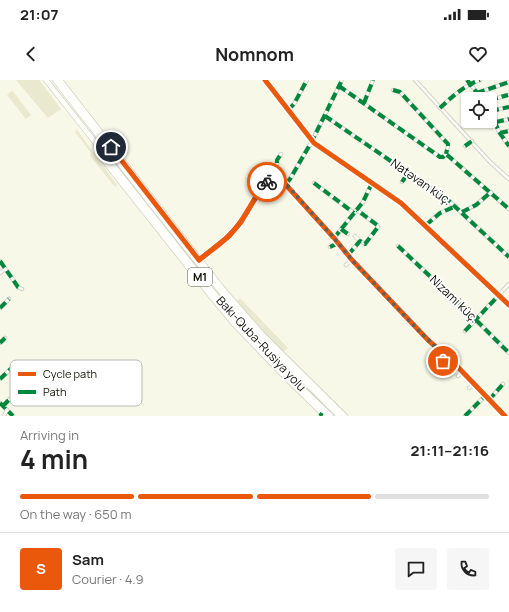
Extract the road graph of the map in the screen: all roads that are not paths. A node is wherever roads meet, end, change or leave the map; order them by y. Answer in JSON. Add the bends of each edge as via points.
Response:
{"nodes":[{"id":1,"x":46,"y":80,"type":"edge"},
{"id":2,"x":55,"y":80,"type":"edge"},
{"id":3,"x":60,"y":80,"type":"edge"},
{"id":4,"x":265,"y":80,"type":"edge"},
{"id":5,"x":307,"y":80,"type":"edge"},
{"id":6,"x":342,"y":80,"type":"edge"},
{"id":7,"x":373,"y":80,"type":"edge"},
{"id":8,"x":415,"y":80,"type":"edge"},
{"id":9,"x":467,"y":80,"type":"edge"},
{"id":10,"x":480,"y":80,"type":"edge"},
{"id":11,"x":509,"y":82,"type":"edge"},
{"id":12,"x":470,"y":84,"type":"junction"},
{"id":13,"x":339,"y":86,"type":"junction"},
{"id":14,"x":393,"y":90,"type":"dead end"},
{"id":15,"x":476,"y":92,"type":"edge"},
{"id":16,"x":480,"y":92,"type":"edge"},
{"id":17,"x":508,"y":95,"type":"dead end"},
{"id":18,"x":497,"y":98,"type":"edge"},
{"id":19,"x":364,"y":102,"type":"junction"},
{"id":20,"x":509,"y":107,"type":"edge"},
{"id":21,"x":440,"y":108,"type":"junction"},
{"id":22,"x":288,"y":110,"type":"junction"},
{"id":23,"x":497,"y":110,"type":"edge"},
{"id":24,"x":325,"y":116,"type":"junction"},
{"id":25,"x":509,"y":119,"type":"edge"},
{"id":26,"x":497,"y":122,"type":"edge"},
{"id":27,"x":497,"y":125,"type":"edge"},
{"id":28,"x":81,"y":126,"type":"junction"},
{"id":29,"x":509,"y":131,"type":"edge"},
{"id":30,"x":500,"y":133,"type":"junction"},
{"id":31,"x":312,"y":141,"type":"junction"},
{"id":32,"x":472,"y":141,"type":"junction"},
{"id":33,"x":509,"y":145,"type":"edge"},
{"id":34,"x":465,"y":146,"type":"dead end"},
{"id":35,"x":281,"y":154,"type":"dead end"},
{"id":36,"x":446,"y":154,"type":"junction"},
{"id":37,"x":408,"y":173,"type":"junction"},
{"id":38,"x":277,"y":175,"type":"junction"},
{"id":39,"x":509,"y":179,"type":"edge"},
{"id":40,"x":402,"y":182,"type":"dead end"},
{"id":41,"x":314,"y":183,"type":"dead end"},
{"id":42,"x":372,"y":183,"type":"junction"},
{"id":43,"x":286,"y":184,"type":"junction"},
{"id":44,"x":491,"y":192,"type":"junction"},
{"id":45,"x":456,"y":206,"type":"junction"},
{"id":46,"x":509,"y":209,"type":"edge"},
{"id":47,"x":357,"y":210,"type":"junction"},
{"id":48,"x":462,"y":212,"type":"junction"},
{"id":49,"x":354,"y":213,"type":"junction"},
{"id":50,"x":426,"y":225,"type":"junction"},
{"id":51,"x":342,"y":228,"type":"junction"},
{"id":52,"x":348,"y":234,"type":"dead end"},
{"id":53,"x":355,"y":236,"type":"dead end"},
{"id":54,"x":334,"y":238,"type":"junction"},
{"id":55,"x":360,"y":241,"type":"junction"},
{"id":56,"x":339,"y":244,"type":"junction"},
{"id":57,"x":398,"y":246,"type":"dead end"},
{"id":58,"x":330,"y":247,"type":"dead end"},
{"id":59,"x":348,"y":255,"type":"junction"},
{"id":60,"x":509,"y":256,"type":"edge"},
{"id":61,"x":199,"y":260,"type":"junction"},
{"id":62,"x":352,"y":260,"type":"junction"},
{"id":63,"x":0,"y":261,"type":"edge"},
{"id":64,"x":346,"y":265,"type":"dead end"},
{"id":65,"x":5,"y":269,"type":"junction"},
{"id":66,"x":0,"y":273,"type":"edge"},
{"id":67,"x":509,"y":284,"type":"edge"},
{"id":68,"x":22,"y":289,"type":"dead end"},
{"id":69,"x":499,"y":295,"type":"junction"},
{"id":70,"x":9,"y":299,"type":"dead end"},
{"id":71,"x":509,"y":305,"type":"edge"},
{"id":72,"x":0,"y":308,"type":"edge"},
{"id":73,"x":476,"y":320,"type":"junction"},
{"id":74,"x":465,"y":331,"type":"dead end"},
{"id":75,"x":5,"y":338,"type":"dead end"},
{"id":76,"x":0,"y":343,"type":"edge"},
{"id":77,"x":439,"y":350,"type":"junction"},
{"id":78,"x":509,"y":353,"type":"edge"},
{"id":79,"x":443,"y":361,"type":"dead end"},
{"id":80,"x":10,"y":370,"type":"edge"},
{"id":81,"x":463,"y":372,"type":"junction"},
{"id":82,"x":458,"y":376,"type":"dead end"},
{"id":83,"x":0,"y":379,"type":"edge"},
{"id":84,"x":474,"y":384,"type":"junction"},
{"id":85,"x":503,"y":384,"type":"dead end"},
{"id":86,"x":469,"y":388,"type":"dead end"},
{"id":87,"x":10,"y":396,"type":"edge"},
{"id":88,"x":485,"y":396,"type":"junction"},
{"id":89,"x":489,"y":400,"type":"junction"},
{"id":90,"x":1,"y":404,"type":"edge"},
{"id":91,"x":7,"y":410,"type":"junction"},
{"id":92,"x":322,"y":415,"type":"edge"},
{"id":93,"x":4,"y":416,"type":"edge"},
{"id":94,"x":13,"y":416,"type":"edge"},
{"id":95,"x":331,"y":416,"type":"edge"},
{"id":96,"x":339,"y":416,"type":"edge"},
{"id":97,"x":345,"y":416,"type":"edge"},
{"id":98,"x":465,"y":416,"type":"edge"},
{"id":99,"x":505,"y":416,"type":"edge"}],
"edges":[{"from":1,"to":28,"type":"highway","name":"Bakı-Quba-Rusiya yolu","number":"M1"},
{"from":2,"to":96,"type":"highway","name":"Bakı-Quba-Rusiya yolu","number":"M1","via":[[237,312]]},
{"from":3,"to":61,"type":"highway"},
{"from":4,"to":22,"type":"street"},
{"from":5,"to":22,"type":"street"},
{"from":6,"to":13,"type":"street"},
{"from":7,"to":19,"type":"street"},
{"from":8,"to":21,"type":"street"},
{"from":9,"to":12,"type":"street"},
{"from":10,"to":12,"type":"street"},
{"from":11,"to":16,"type":"street"},
{"from":12,"to":15,"type":"street"},
{"from":12,"to":21,"type":"street"},
{"from":13,"to":19,"type":"street"},
{"from":13,"to":24,"type":"street"},
{"from":14,"to":36,"type":"street","via":[[400,92],[448,144]]},
{"from":17,"to":18,"type":"street"},
{"from":19,"to":36,"type":"street","via":[[440,158]]},
{"from":20,"to":23,"type":"street"},
{"from":21,"to":32,"type":"street"},
{"from":22,"to":31,"type":"street"},
{"from":24,"to":31,"type":"street"},
{"from":24,"to":37,"type":"street","name":"Natəvan küç."},
{"from":25,"to":26,"type":"street"},
{"from":27,"to":30,"type":"street"},
{"from":28,"to":92,"type":"highway","via":[[123,186],[210,295],[241,332]]},
{"from":28,"to":95,"type":"highway","name":"Bakı-Quba-Rusiya yolu","number":"M1","via":[[232,316]]},
{"from":29,"to":30,"type":"street"},
{"from":30,"to":33,"type":"street"},
{"from":31,"to":42,"type":"street"},
{"from":31,"to":43,"type":"street"},
{"from":32,"to":34,"type":"street"},
{"from":32,"to":39,"type":"street"},
{"from":35,"to":38,"type":"street","via":[[277,160]]},
{"from":36,"to":44,"type":"street"},
{"from":37,"to":40,"type":"street"},
{"from":37,"to":45,"type":"street","name":"Natəvan küç."},
{"from":38,"to":43,"type":"street"},
{"from":38,"to":61,"type":"street","via":[[270,178],[229,236]]},
{"from":41,"to":49,"type":"street"},
{"from":42,"to":47,"type":"street"},
{"from":42,"to":50,"type":"street","via":[[401,203]]},
{"from":43,"to":54,"type":"street"},
{"from":44,"to":46,"type":"street"},
{"from":44,"to":48,"type":"street","via":[[476,205]]},
{"from":45,"to":48,"type":"street","name":"Natəvan küç."},
{"from":45,"to":50,"type":"street","via":[[440,213]]},
{"from":47,"to":49,"type":"street"},
{"from":47,"to":55,"type":"street","via":[[378,227],[365,244]]},
{"from":48,"to":60,"type":"street","name":"Natəvan küç."},
{"from":49,"to":51,"type":"street"},
{"from":50,"to":69,"type":"street"},
{"from":51,"to":52,"type":"street"},
{"from":51,"to":54,"type":"street"},
{"from":53,"to":55,"type":"street"},
{"from":54,"to":56,"type":"street"},
{"from":55,"to":59,"type":"street"},
{"from":56,"to":58,"type":"street"},
{"from":56,"to":59,"type":"street"},
{"from":57,"to":73,"type":"street","name":"Nizami küç."},
{"from":59,"to":62,"type":"street"},
{"from":61,"to":97,"type":"highway","via":[[262,334]]},
{"from":62,"to":64,"type":"street"},
{"from":62,"to":77,"type":"street"},
{"from":63,"to":65,"type":"street"},
{"from":65,"to":66,"type":"street"},
{"from":65,"to":68,"type":"street"},
{"from":67,"to":69,"type":"street"},
{"from":69,"to":71,"type":"street"},
{"from":69,"to":73,"type":"street"},
{"from":70,"to":72,"type":"street"},
{"from":73,"to":74,"type":"street"},
{"from":73,"to":78,"type":"street","name":"Nizami küç."},
{"from":75,"to":76,"type":"street"},
{"from":77,"to":79,"type":"street","via":[[436,354]]},
{"from":77,"to":81,"type":"street"},
{"from":80,"to":83,"type":"street"},
{"from":81,"to":82,"type":"street"},
{"from":81,"to":84,"type":"street"},
{"from":84,"to":86,"type":"street"},
{"from":84,"to":88,"type":"street"},
{"from":85,"to":89,"type":"street"},
{"from":87,"to":90,"type":"street"},
{"from":88,"to":89,"type":"street"},
{"from":88,"to":98,"type":"street"},
{"from":89,"to":99,"type":"street"},
{"from":90,"to":91,"type":"street"},
{"from":91,"to":93,"type":"street"},
{"from":91,"to":94,"type":"street"}]}
